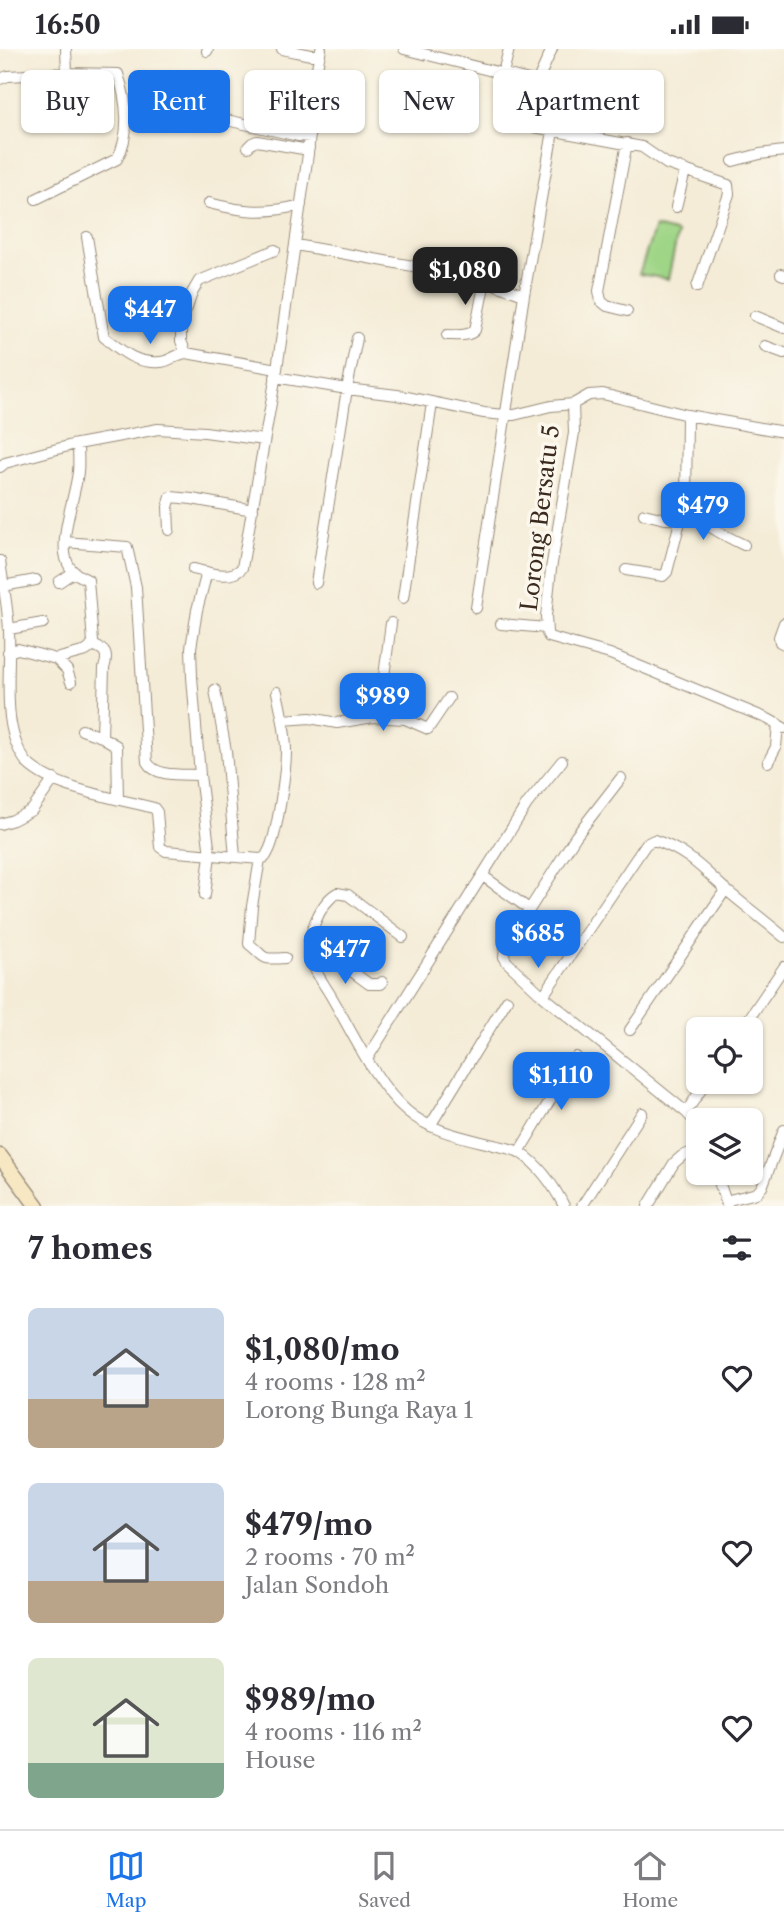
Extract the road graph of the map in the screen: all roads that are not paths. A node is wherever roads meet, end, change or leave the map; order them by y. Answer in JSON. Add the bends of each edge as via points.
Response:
{"nodes":[{"id":1,"x":66,"y":49,"type":"edge"},
{"id":2,"x":282,"y":49,"type":"edge"},
{"id":3,"x":404,"y":49,"type":"edge"},
{"id":4,"x":509,"y":49,"type":"edge"},
{"id":5,"x":552,"y":49,"type":"edge"},
{"id":6,"x":421,"y":51,"type":"edge"},
{"id":7,"x":321,"y":52,"type":"edge"},
{"id":8,"x":67,"y":70,"type":"edge"},
{"id":9,"x":493,"y":70,"type":"edge"},
{"id":10,"x":504,"y":70,"type":"edge"},
{"id":11,"x":542,"y":70,"type":"edge"},
{"id":12,"x":114,"y":74,"type":"edge"},
{"id":13,"x":21,"y":75,"type":"edge"},
{"id":14,"x":0,"y":79,"type":"edge"},
{"id":15,"x":230,"y":122,"type":"edge"},
{"id":16,"x":553,"y":133,"type":"edge"},
{"id":17,"x":565,"y":133,"type":"edge"},
{"id":18,"x":309,"y":142,"type":"junction"},
{"id":19,"x":627,"y":143,"type":"junction"},
{"id":20,"x":248,"y":147,"type":"dead end"},
{"id":21,"x":784,"y":151,"type":"edge"},
{"id":22,"x":733,"y":160,"type":"dead end"},
{"id":23,"x":685,"y":171,"type":"junction"},
{"id":24,"x":36,"y":199,"type":"dead end"},
{"id":25,"x":209,"y":203,"type":"dead end"},
{"id":26,"x":301,"y":205,"type":"junction"},
{"id":27,"x":676,"y":207,"type":"dead end"},
{"id":28,"x":87,"y":237,"type":"dead end"},
{"id":29,"x":296,"y":245,"type":"junction"},
{"id":30,"x":275,"y":250,"type":"dead end"},
{"id":31,"x":485,"y":281,"type":"junction"},
{"id":32,"x":697,"y":287,"type":"dead end"},
{"id":33,"x":524,"y":295,"type":"junction"},
{"id":34,"x":627,"y":311,"type":"dead end"},
{"id":35,"x":755,"y":316,"type":"dead end"},
{"id":36,"x":784,"y":328,"type":"edge"},
{"id":37,"x":447,"y":335,"type":"dead end"},
{"id":38,"x":357,"y":338,"type":"dead end"},
{"id":39,"x":765,"y":346,"type":"dead end"},
{"id":40,"x":784,"y":352,"type":"edge"},
{"id":41,"x":186,"y":353,"type":"junction"},
{"id":42,"x":276,"y":373,"type":"junction"},
{"id":43,"x":346,"y":389,"type":"junction"},
{"id":44,"x":432,"y":403,"type":"junction"},
{"id":45,"x":573,"y":404,"type":"junction"},
{"id":46,"x":505,"y":415,"type":"junction"},
{"id":47,"x":687,"y":415,"type":"junction"},
{"id":48,"x":781,"y":431,"type":"edge"},
{"id":49,"x":264,"y":440,"type":"junction"},
{"id":50,"x":78,"y":444,"type":"junction"},
{"id":51,"x":0,"y":467,"type":"edge"},
{"id":52,"x":684,"y":509,"type":"junction"},
{"id":53,"x":253,"y":510,"type":"junction"},
{"id":54,"x":643,"y":514,"type":"dead end"},
{"id":55,"x":169,"y":530,"type":"dead end"},
{"id":56,"x":65,"y":541,"type":"junction"},
{"id":57,"x":744,"y":545,"type":"dead end"},
{"id":58,"x":0,"y":561,"type":"edge"},
{"id":59,"x":193,"y":569,"type":"dead end"},
{"id":60,"x":626,"y":570,"type":"dead end"},
{"id":61,"x":74,"y":572,"type":"junction"},
{"id":62,"x":207,"y":572,"type":"junction"},
{"id":63,"x":36,"y":580,"type":"dead end"},
{"id":64,"x":59,"y":582,"type":"dead end"},
{"id":65,"x":316,"y":583,"type":"dead end"},
{"id":66,"x":3,"y":586,"type":"junction"},
{"id":67,"x":403,"y":598,"type":"dead end"},
{"id":68,"x":476,"y":608,"type":"dead end"},
{"id":69,"x":391,"y":623,"type":"dead end"},
{"id":70,"x":784,"y":623,"type":"edge"},
{"id":71,"x":43,"y":624,"type":"dead end"},
{"id":72,"x":501,"y":624,"type":"dead end"},
{"id":73,"x":9,"y":629,"type":"junction"},
{"id":74,"x":547,"y":632,"type":"junction"},
{"id":75,"x":784,"y":644,"type":"edge"},
{"id":76,"x":92,"y":645,"type":"junction"},
{"id":77,"x":8,"y":652,"type":"junction"},
{"id":78,"x":55,"y":659,"type":"junction"},
{"id":79,"x":71,"y":682,"type":"dead end"},
{"id":80,"x":215,"y":690,"type":"dead end"},
{"id":81,"x":277,"y":692,"type":"dead end"},
{"id":82,"x":449,"y":698,"type":"dead end"},
{"id":83,"x":373,"y":717,"type":"junction"},
{"id":84,"x":283,"y":720,"type":"junction"},
{"id":85,"x":781,"y":726,"type":"edge"},
{"id":86,"x":82,"y":730,"type":"dead end"},
{"id":87,"x":102,"y":737,"type":"junction"},
{"id":88,"x":562,"y":761,"type":"dead end"},
{"id":89,"x":768,"y":762,"type":"dead end"},
{"id":90,"x":200,"y":775,"type":"junction"},
{"id":91,"x":621,"y":778,"type":"dead end"},
{"id":92,"x":54,"y":779,"type":"junction"},
{"id":93,"x":118,"y":799,"type":"junction"},
{"id":94,"x":0,"y":824,"type":"edge"},
{"id":95,"x":210,"y":855,"type":"junction"},
{"id":96,"x":235,"y":857,"type":"junction"},
{"id":97,"x":260,"y":859,"type":"junction"},
{"id":98,"x":483,"y":876,"type":"junction"},
{"id":99,"x":726,"y":889,"type":"junction"},
{"id":100,"x":205,"y":895,"type":"dead end"},
{"id":101,"x":529,"y":909,"type":"junction"},
{"id":102,"x":403,"y":937,"type":"dead end"},
{"id":103,"x":784,"y":937,"type":"edge"},
{"id":104,"x":311,"y":941,"type":"junction"},
{"id":105,"x":285,"y":958,"type":"dead end"},
{"id":106,"x":784,"y":967,"type":"edge"},
{"id":107,"x":382,"y":982,"type":"dead end"},
{"id":108,"x":543,"y":996,"type":"junction"},
{"id":109,"x":507,"y":1000,"type":"dead end"},
{"id":110,"x":750,"y":1017,"type":"edge"},
{"id":111,"x":630,"y":1030,"type":"dead end"},
{"id":112,"x":576,"y":1057,"type":"dead end"},
{"id":113,"x":367,"y":1059,"type":"junction"},
{"id":114,"x":686,"y":1112,"type":"edge"},
{"id":115,"x":642,"y":1113,"type":"dead end"},
{"id":116,"x":430,"y":1126,"type":"junction"},
{"id":117,"x":784,"y":1130,"type":"edge"},
{"id":118,"x":519,"y":1151,"type":"junction"},
{"id":119,"x":686,"y":1154,"type":"edge"},
{"id":120,"x":0,"y":1156,"type":"edge"},
{"id":121,"x":720,"y":1185,"type":"edge"},
{"id":122,"x":726,"y":1203,"type":"edge"},
{"id":123,"x":37,"y":1206,"type":"edge"},
{"id":124,"x":564,"y":1206,"type":"edge"},
{"id":125,"x":582,"y":1206,"type":"edge"},
{"id":126,"x":648,"y":1206,"type":"edge"}],
"edges":[{"from":1,"to":8,"type":"street"},
{"from":2,"to":7,"type":"street"},
{"from":3,"to":6,"type":"street"},
{"from":4,"to":10,"type":"street"},
{"from":5,"to":11,"type":"street"},
{"from":6,"to":9,"type":"street"},
{"from":7,"to":18,"type":"street"},
{"from":12,"to":24,"type":"street","via":[[123,88],[127,134],[117,159]]},
{"from":13,"to":14,"type":"street"},
{"from":15,"to":18,"type":"street"},
{"from":16,"to":33,"type":"street"},
{"from":17,"to":19,"type":"street"},
{"from":18,"to":20,"type":"street","via":[[303,149],[257,141]]},
{"from":18,"to":26,"type":"street"},
{"from":19,"to":23,"type":"street"},
{"from":19,"to":34,"type":"street","via":[[599,291],[607,306]]},
{"from":21,"to":22,"type":"street"},
{"from":23,"to":27,"type":"street"},
{"from":23,"to":32,"type":"street","via":[[728,185],[729,194]]},
{"from":25,"to":26,"type":"street","via":[[237,210],[274,211]]},
{"from":26,"to":29,"type":"street"},
{"from":28,"to":41,"type":"street","via":[[104,337],[133,360],[162,363]]},
{"from":29,"to":31,"type":"street"},
{"from":29,"to":42,"type":"street"},
{"from":30,"to":41,"type":"street","via":[[199,281],[181,326]]},
{"from":31,"to":33,"type":"street"},
{"from":31,"to":37,"type":"street","via":[[475,330],[468,335]]},
{"from":33,"to":46,"type":"street"},
{"from":35,"to":36,"type":"street"},
{"from":38,"to":43,"type":"street"},
{"from":39,"to":40,"type":"street"},
{"from":41,"to":42,"type":"street"},
{"from":42,"to":43,"type":"street"},
{"from":42,"to":49,"type":"street"},
{"from":43,"to":44,"type":"street"},
{"from":43,"to":65,"type":"street"},
{"from":44,"to":46,"type":"street"},
{"from":44,"to":67,"type":"street"},
{"from":45,"to":46,"type":"street"},
{"from":45,"to":47,"type":"street","via":[[603,394]]},
{"from":45,"to":74,"type":"street","name":"Lorong Bersatu 5","via":[[574,433],[551,569]]},
{"from":46,"to":68,"type":"street"},
{"from":47,"to":48,"type":"street"},
{"from":47,"to":52,"type":"street"},
{"from":49,"to":50,"type":"street","via":[[159,429]]},
{"from":49,"to":53,"type":"street"},
{"from":50,"to":51,"type":"street"},
{"from":50,"to":56,"type":"street"},
{"from":52,"to":54,"type":"street","via":[[676,519]]},
{"from":52,"to":57,"type":"street"},
{"from":52,"to":60,"type":"street","via":[[667,572],[663,576]]},
{"from":53,"to":55,"type":"street","via":[[171,497]]},
{"from":53,"to":62,"type":"street","via":[[242,568],[228,575]]},
{"from":56,"to":61,"type":"street"},
{"from":56,"to":90,"type":"street","via":[[127,547],[136,587],[147,762],[152,770]]},
{"from":58,"to":66,"type":"street"},
{"from":59,"to":62,"type":"street"},
{"from":61,"to":64,"type":"street"},
{"from":61,"to":76,"type":"street","via":[[88,580]]},
{"from":62,"to":90,"type":"street","via":[[191,648]]},
{"from":63,"to":66,"type":"street"},
{"from":66,"to":73,"type":"street"},
{"from":69,"to":83,"type":"street","via":[[381,699]]},
{"from":70,"to":75,"type":"street","via":[[779,637]]},
{"from":71,"to":73,"type":"street"},
{"from":72,"to":74,"type":"street"},
{"from":73,"to":77,"type":"street"},
{"from":74,"to":85,"type":"street","via":[[556,640],[610,654]]},
{"from":76,"to":78,"type":"street"},
{"from":76,"to":87,"type":"street","via":[[102,649],[107,660]]},
{"from":77,"to":78,"type":"street","via":[[19,649]]},
{"from":77,"to":92,"type":"street","via":[[6,727],[27,764]]},
{"from":78,"to":79,"type":"street","via":[[67,670]]},
{"from":80,"to":96,"type":"street","via":[[226,751]]},
{"from":81,"to":84,"type":"street"},
{"from":82,"to":83,"type":"street","via":[[428,729],[405,719]]},
{"from":83,"to":84,"type":"street","via":[[337,723]]},
{"from":84,"to":97,"type":"street","via":[[284,779],[270,851]]},
{"from":85,"to":89,"type":"street"},
{"from":86,"to":87,"type":"street"},
{"from":87,"to":93,"type":"street","via":[[117,746]]},
{"from":88,"to":98,"type":"street","via":[[527,804]]},
{"from":90,"to":95,"type":"street"},
{"from":91,"to":101,"type":"street"},
{"from":92,"to":93,"type":"street"},
{"from":92,"to":94,"type":"street","via":[[32,810]]},
{"from":93,"to":95,"type":"street","via":[[154,807],[160,848]]},
{"from":95,"to":96,"type":"street"},
{"from":95,"to":100,"type":"street"},
{"from":96,"to":97,"type":"street"},
{"from":97,"to":105,"type":"street","via":[[249,944],[262,958]]},
{"from":98,"to":101,"type":"street"},
{"from":98,"to":113,"type":"street"},
{"from":99,"to":103,"type":"street"},
{"from":99,"to":108,"type":"street","via":[[692,857],[650,841]]},
{"from":99,"to":111,"type":"street"},
{"from":101,"to":108,"type":"street","via":[[504,957]]},
{"from":102,"to":104,"type":"street","via":[[348,895],[337,893],[321,909]]},
{"from":104,"to":107,"type":"street","via":[[369,984]]},
{"from":104,"to":113,"type":"street","via":[[312,963]]},
{"from":106,"to":110,"type":"street"},
{"from":108,"to":114,"type":"street"},
{"from":109,"to":116,"type":"street"},
{"from":112,"to":118,"type":"street"},
{"from":113,"to":116,"type":"street","via":[[393,1097]]},
{"from":115,"to":125,"type":"street"},
{"from":116,"to":118,"type":"street"},
{"from":117,"to":122,"type":"street","via":[[762,1187]]},
{"from":118,"to":124,"type":"street","via":[[555,1187]]},
{"from":119,"to":126,"type":"street","via":[[674,1163]]},
{"from":120,"to":123,"type":"street"},
{"from":121,"to":122,"type":"street"}]}
